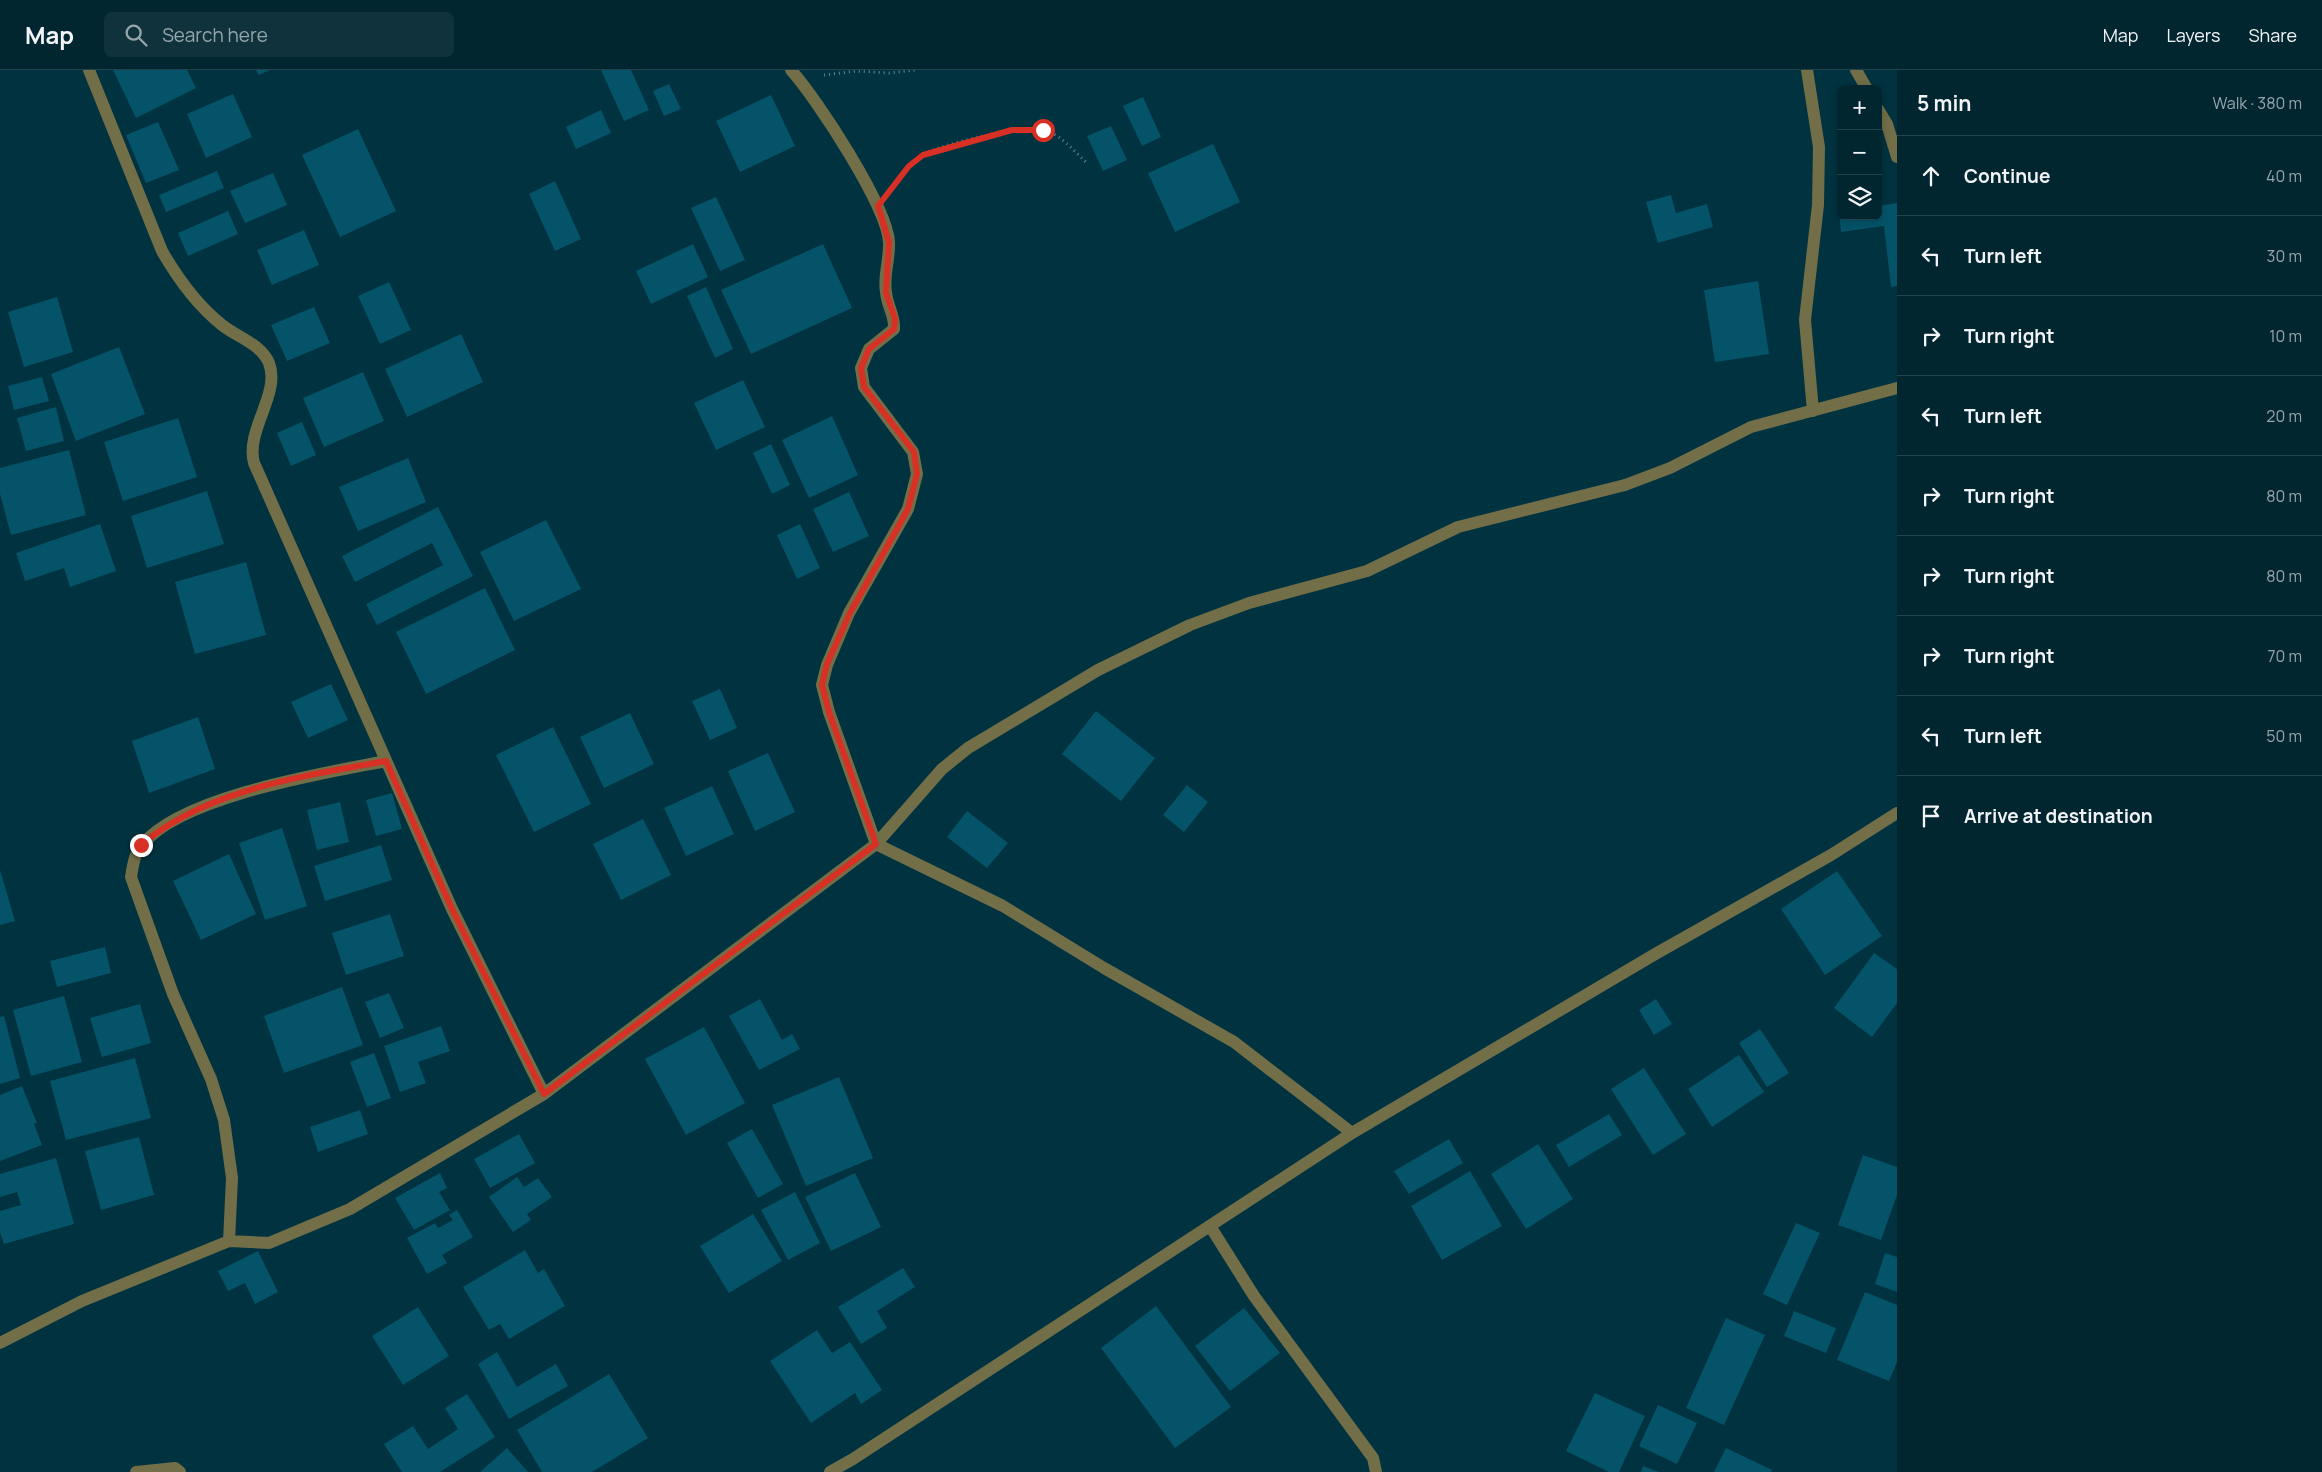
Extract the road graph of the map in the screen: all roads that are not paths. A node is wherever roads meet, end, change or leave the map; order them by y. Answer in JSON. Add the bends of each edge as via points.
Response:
{"nodes":[{"id":1,"x":89,"y":70,"type":"edge"},
{"id":2,"x":1807,"y":70,"type":"edge"},
{"id":3,"x":1856,"y":70,"type":"edge"},
{"id":4,"x":795,"y":74,"type":"edge"},
{"id":5,"x":1864,"y":85,"type":"edge"},
{"id":6,"x":1882,"y":116,"type":"edge"},
{"id":7,"x":1897,"y":157,"type":"edge"},
{"id":8,"x":1897,"y":388,"type":"edge"},
{"id":9,"x":1813,"y":411,"type":"junction"},
{"id":10,"x":386,"y":761,"type":"junction"},
{"id":11,"x":1897,"y":813,"type":"edge"},
{"id":12,"x":876,"y":844,"type":"junction"},
{"id":13,"x":544,"y":1094,"type":"junction"},
{"id":14,"x":1352,"y":1133,"type":"junction"},
{"id":15,"x":1210,"y":1226,"type":"junction"},
{"id":16,"x":229,"y":1241,"type":"junction"},
{"id":17,"x":0,"y":1343,"type":"edge"},
{"id":18,"x":136,"y":1472,"type":"edge"},
{"id":19,"x":180,"y":1472,"type":"edge"},
{"id":20,"x":830,"y":1472,"type":"edge"},
{"id":21,"x":1376,"y":1472,"type":"edge"}],
"edges":[{"from":1,"to":10,"type":"street","via":[[162,251],[173,270],[187,290],[222,325],[256,346],[269,364],[271,383],[252,444],[254,463]]},
{"from":2,"to":9,"type":"street","via":[[1819,147],[1818,205],[1805,320]]},
{"from":3,"to":5,"type":"street"},
{"from":4,"to":12,"type":"street","via":[[850,154],[878,206],[889,242],[886,293],[895,319],[894,329],[869,349],[861,368],[864,387],[914,452],[917,474],[908,509],[850,613],[827,664],[822,685]]},
{"from":6,"to":7,"type":"street"},
{"from":8,"to":9,"type":"street"},
{"from":9,"to":12,"type":"street","via":[[1751,428],[1670,468],[1625,485],[1458,527],[1367,571],[1248,602],[1190,625],[1098,670],[968,748],[942,769]]},
{"from":10,"to":13,"type":"street","via":[[452,909]]},
{"from":10,"to":16,"type":"street","via":[[283,780],[192,811],[160,829],[141,845],[133,862],[131,877],[173,994],[211,1079],[224,1120],[232,1178]]},
{"from":11,"to":14,"type":"street","via":[[1831,855],[1657,953]]},
{"from":12,"to":13,"type":"street"},
{"from":12,"to":14,"type":"street","via":[[1003,906],[1234,1042]]},
{"from":13,"to":16,"type":"street","via":[[350,1208],[269,1243]]},
{"from":14,"to":15,"type":"street"},
{"from":15,"to":20,"type":"street"},
{"from":15,"to":21,"type":"street","via":[[1254,1296],[1373,1458]]},
{"from":16,"to":17,"type":"street","via":[[82,1301]]},
{"from":18,"to":19,"type":"street","via":[[175,1468]]}]}
